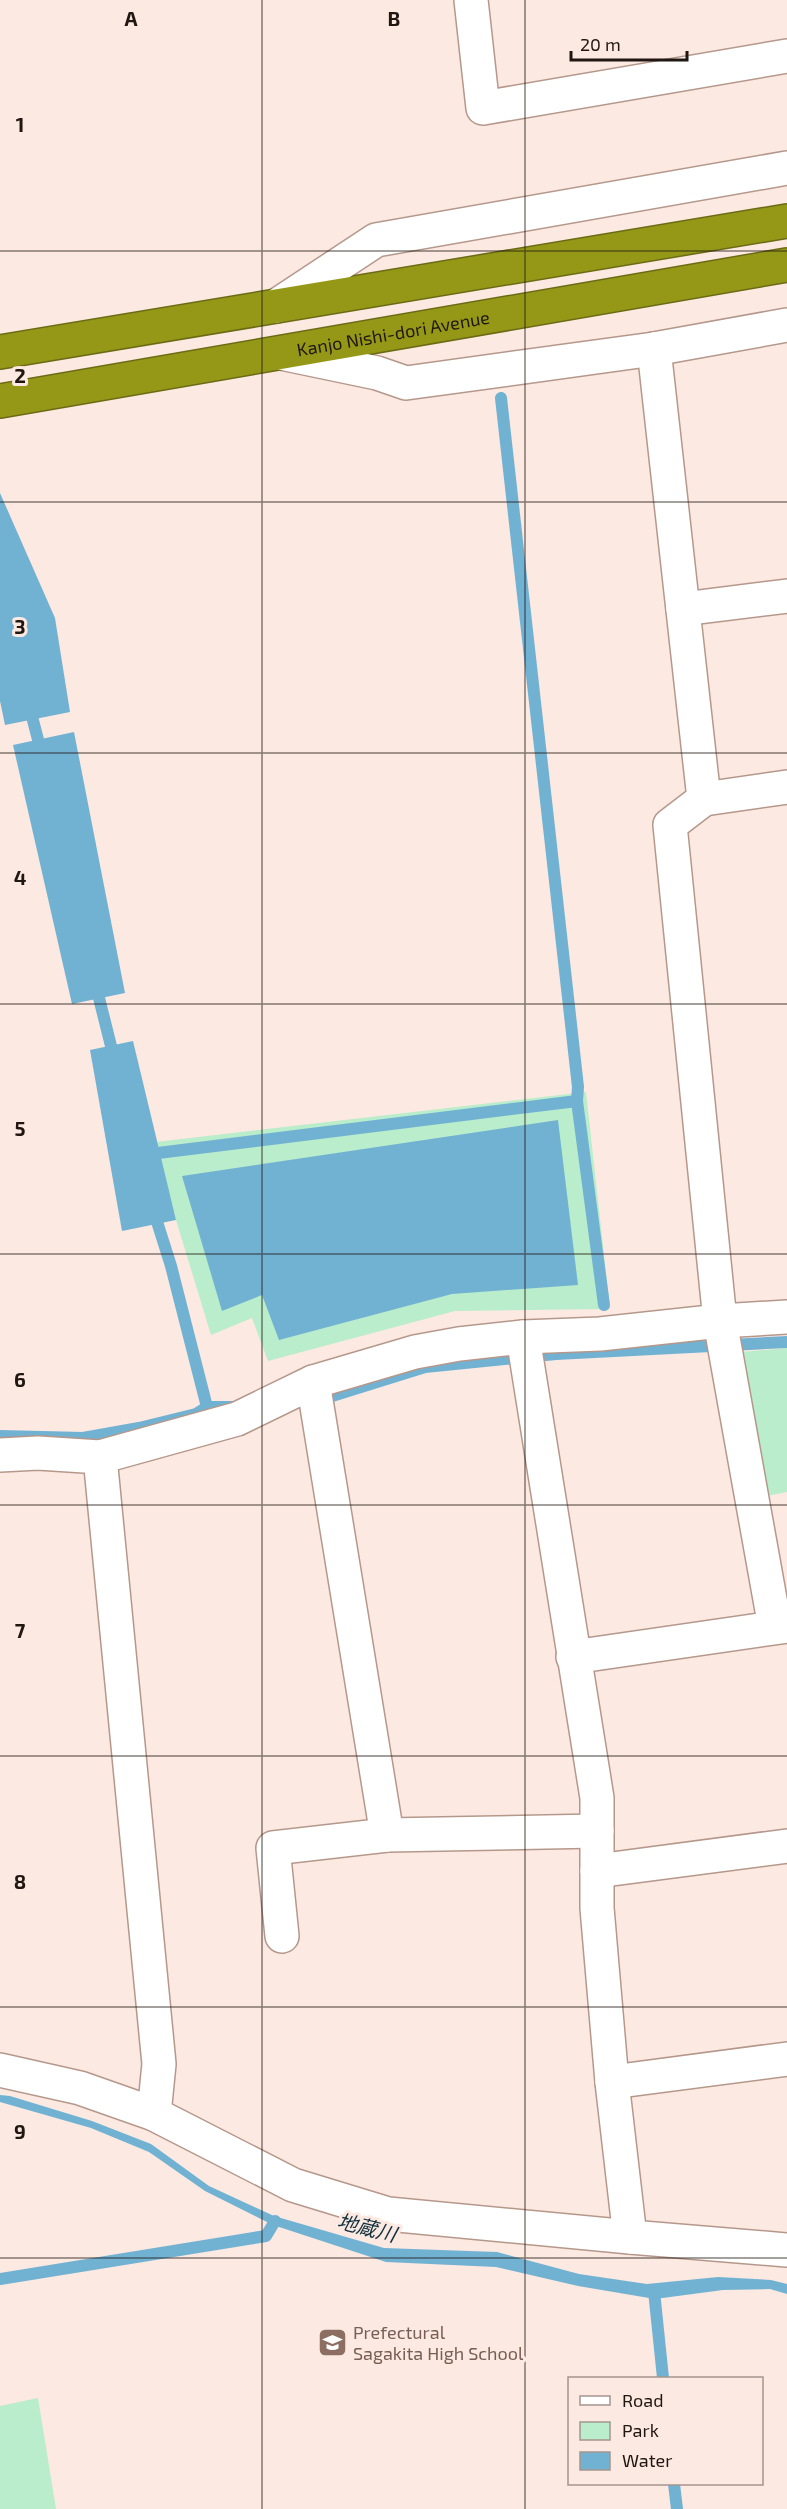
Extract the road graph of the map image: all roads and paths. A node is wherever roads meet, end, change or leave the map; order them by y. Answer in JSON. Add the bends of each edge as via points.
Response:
{"nodes":[{"id":1,"x":471,"y":0,"type":"edge"},
{"id":2,"x":787,"y":56,"type":"edge"},
{"id":3,"x":787,"y":168,"type":"edge"},
{"id":4,"x":787,"y":221,"type":"edge"},
{"id":5,"x":787,"y":265,"type":"edge"},
{"id":6,"x":276,"y":306,"type":"junction"},
{"id":7,"x":787,"y":325,"type":"edge"},
{"id":8,"x":654,"y":350,"type":"junction"},
{"id":9,"x":0,"y":352,"type":"edge"},
{"id":10,"x":277,"y":352,"type":"junction"},
{"id":11,"x":0,"y":401,"type":"edge"},
{"id":12,"x":787,"y":596,"type":"edge"},
{"id":13,"x":683,"y":609,"type":"junction"},
{"id":14,"x":787,"y":787,"type":"edge"},
{"id":15,"x":704,"y":799,"type":"junction"},
{"id":16,"x":787,"y":1317,"type":"edge"},
{"id":17,"x":720,"y":1321,"type":"junction"},
{"id":18,"x":524,"y":1337,"type":"junction"},
{"id":19,"x":306,"y":1396,"type":"junction"},
{"id":20,"x":0,"y":1455,"type":"edge"},
{"id":21,"x":100,"y":1457,"type":"junction"},
{"id":22,"x":781,"y":1627,"type":"edge"},
{"id":23,"x":573,"y":1657,"type":"junction"},
{"id":24,"x":597,"y":1831,"type":"junction"},
{"id":25,"x":387,"y":1835,"type":"junction"},
{"id":26,"x":787,"y":1846,"type":"edge"},
{"id":27,"x":597,"y":1871,"type":"junction"},
{"id":28,"x":282,"y":1936,"type":"dead end"},
{"id":29,"x":787,"y":2059,"type":"edge"},
{"id":30,"x":0,"y":2070,"type":"edge"},
{"id":31,"x":612,"y":2082,"type":"junction"},
{"id":32,"x":154,"y":2114,"type":"junction"},
{"id":33,"x":630,"y":2237,"type":"junction"},
{"id":34,"x":787,"y":2250,"type":"edge"}],
"edges":[{"from":1,"to":2,"type":"street","via":[[483,108]]},
{"from":3,"to":6,"type":"street","via":[[376,240]]},
{"from":4,"to":6,"type":"highway"},
{"from":5,"to":10,"type":"highway","name":"Kanjo Nishi-dori Avenue"},
{"from":6,"to":9,"type":"highway"},
{"from":7,"to":8,"type":"street"},
{"from":8,"to":10,"type":"street","via":[[406,383]]},
{"from":8,"to":13,"type":"street"},
{"from":10,"to":11,"type":"highway","name":"Kanjo Nishi-dori Avenue"},
{"from":12,"to":13,"type":"street"},
{"from":13,"to":15,"type":"street"},
{"from":14,"to":15,"type":"street"},
{"from":15,"to":17,"type":"street","via":[[670,825]]},
{"from":16,"to":17,"type":"street"},
{"from":17,"to":18,"type":"street","via":[[600,1334]]},
{"from":17,"to":22,"type":"street"},
{"from":18,"to":19,"type":"street","via":[[415,1352]]},
{"from":18,"to":23,"type":"street"},
{"from":19,"to":21,"type":"street"},
{"from":19,"to":25,"type":"street"},
{"from":20,"to":21,"type":"street"},
{"from":21,"to":32,"type":"street","via":[[159,2064]]},
{"from":22,"to":23,"type":"street"},
{"from":23,"to":24,"type":"street","via":[[597,1798]]},
{"from":24,"to":25,"type":"street"},
{"from":24,"to":27,"type":"street"},
{"from":25,"to":28,"type":"street","via":[[273,1848]]},
{"from":26,"to":27,"type":"street"},
{"from":27,"to":31,"type":"street"},
{"from":29,"to":31,"type":"street"},
{"from":30,"to":32,"type":"street","via":[[80,2088]]},
{"from":31,"to":33,"type":"street"},
{"from":32,"to":33,"type":"street","via":[[293,2185],[388,2214]]},
{"from":33,"to":34,"type":"street"}]}
